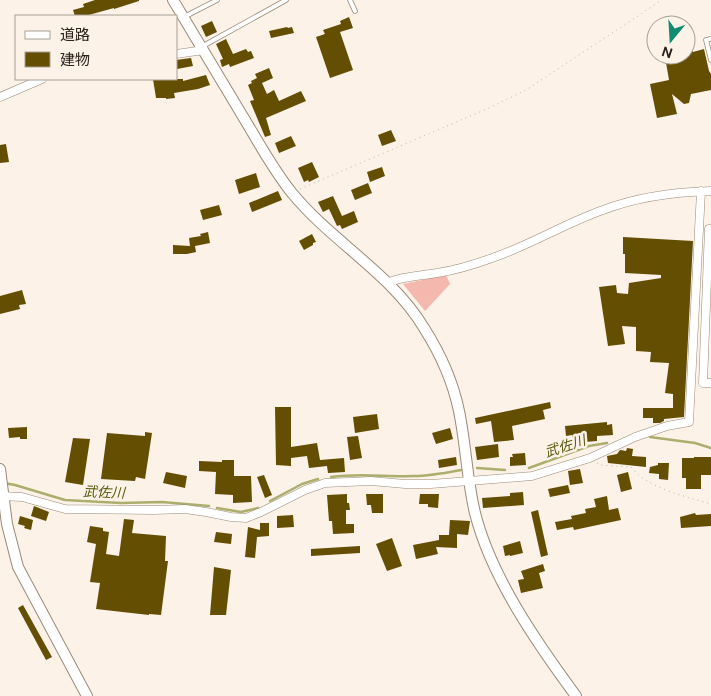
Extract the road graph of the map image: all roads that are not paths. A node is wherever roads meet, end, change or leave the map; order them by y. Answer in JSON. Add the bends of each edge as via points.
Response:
{"nodes":[{"id":1,"x":173,"y":0,"type":"edge"},
{"id":2,"x":217,"y":0,"type":"edge"},
{"id":3,"x":286,"y":0,"type":"edge"},
{"id":4,"x":350,"y":0,"type":"edge"},
{"id":5,"x":355,"y":12,"type":"dead end"},
{"id":6,"x":184,"y":17,"type":"junction"},
{"id":7,"x":711,"y":39,"type":"edge"},
{"id":8,"x":203,"y":48,"type":"junction"},
{"id":9,"x":178,"y":54,"type":"edge"},
{"id":10,"x":711,"y":60,"type":"edge"},
{"id":11,"x":40,"y":80,"type":"edge"},
{"id":12,"x":0,"y":97,"type":"edge"},
{"id":13,"x":700,"y":191,"type":"junction"},
{"id":14,"x":711,"y":191,"type":"edge"},
{"id":15,"x":711,"y":230,"type":"edge"},
{"id":16,"x":389,"y":282,"type":"junction"},
{"id":17,"x":711,"y":383,"type":"edge"},
{"id":18,"x":1,"y":473,"type":"edge"},
{"id":19,"x":469,"y":481,"type":"junction"},
{"id":20,"x":2,"y":494,"type":"edge"},
{"id":21,"x":88,"y":696,"type":"edge"},
{"id":22,"x":576,"y":696,"type":"edge"}],
"edges":[{"from":1,"to":6,"type":"street"},
{"from":2,"to":6,"type":"lane"},
{"from":3,"to":8,"type":"lane"},
{"from":4,"to":5,"type":"lane"},
{"from":6,"to":8,"type":"street"},
{"from":7,"to":10,"type":"lane","via":[[706,40]]},
{"from":8,"to":9,"type":"street"},
{"from":8,"to":16,"type":"street","via":[[268,158],[293,193]]},
{"from":11,"to":12,"type":"street"},
{"from":13,"to":14,"type":"street"},
{"from":13,"to":16,"type":"street","via":[[623,203],[469,266],[405,276]]},
{"from":13,"to":19,"type":"street","via":[[689,422],[667,426],[590,458],[532,476]]},
{"from":15,"to":17,"type":"street","via":[[703,383]]},
{"from":16,"to":19,"type":"street","via":[[424,326],[446,368],[459,410]]},
{"from":18,"to":20,"type":"street"},
{"from":19,"to":20,"type":"street","via":[[325,483],[246,518],[185,509],[65,509]]},
{"from":19,"to":22,"type":"street","via":[[482,536],[494,566],[532,633]]},
{"from":20,"to":21,"type":"street","via":[[18,567]]}]}
